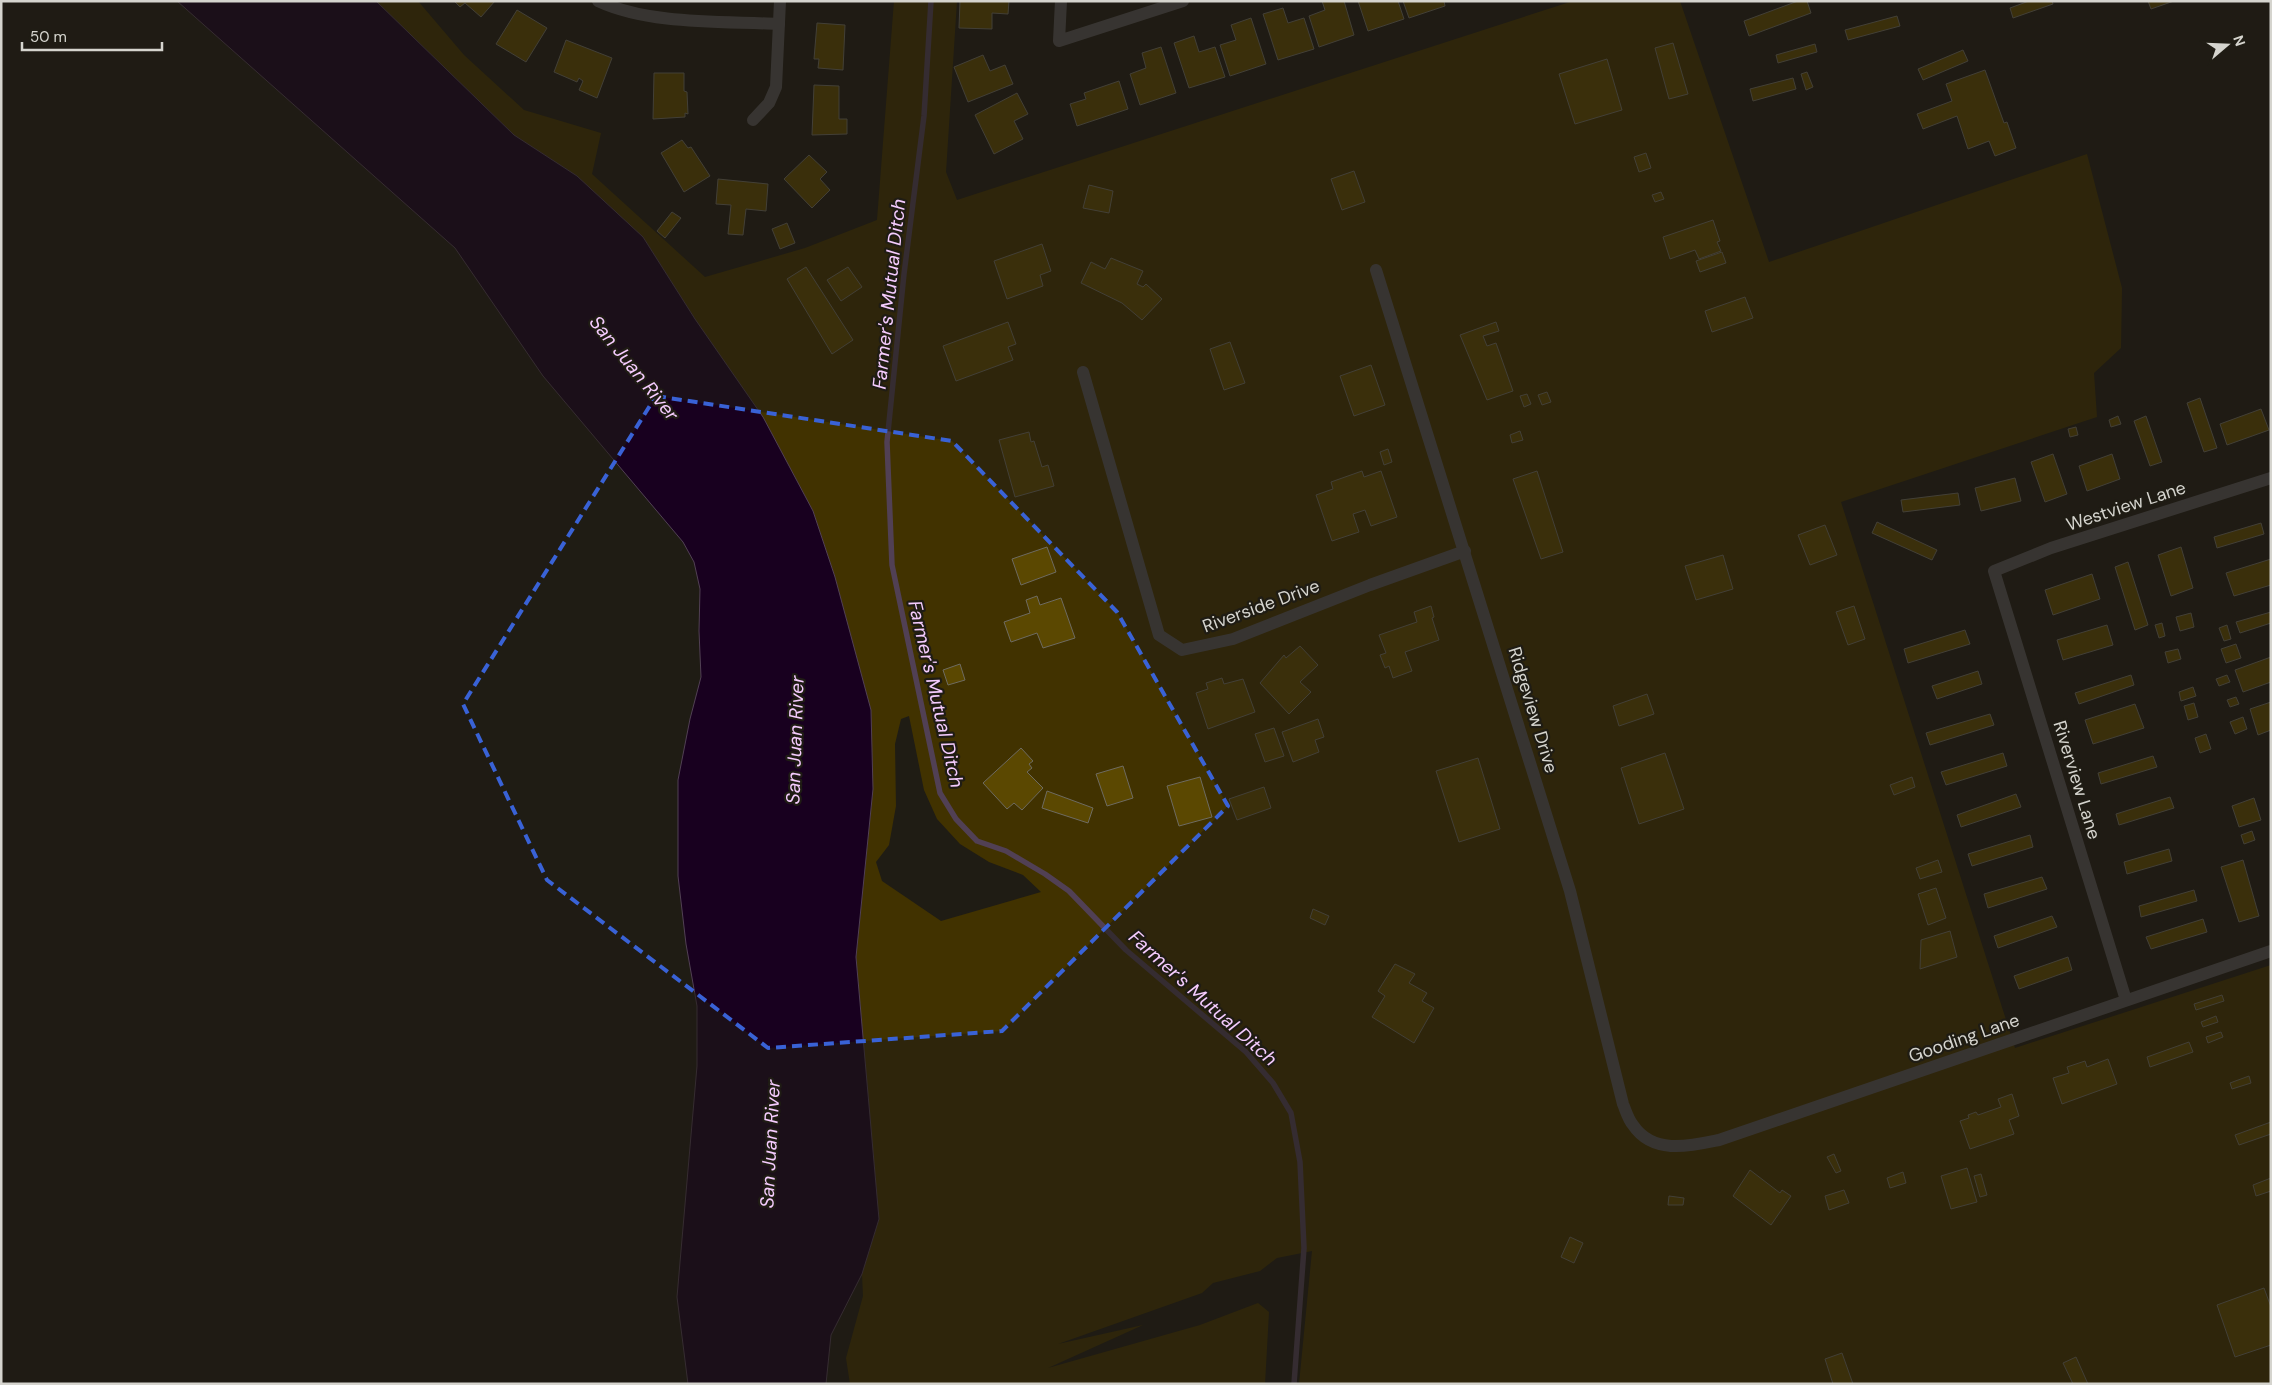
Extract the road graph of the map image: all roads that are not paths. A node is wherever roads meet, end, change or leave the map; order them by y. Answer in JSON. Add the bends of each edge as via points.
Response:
{"nodes":[{"id":1,"x":598,"y":1,"type":"edge"},
{"id":2,"x":780,"y":1,"type":"edge"},
{"id":3,"x":1061,"y":1,"type":"edge"},
{"id":4,"x":1183,"y":1,"type":"edge"},
{"id":5,"x":779,"y":24,"type":"junction"},
{"id":6,"x":753,"y":120,"type":"dead end"},
{"id":7,"x":1376,"y":270,"type":"dead end"},
{"id":8,"x":1083,"y":372,"type":"dead end"},
{"id":9,"x":2271,"y":478,"type":"edge"},
{"id":10,"x":1465,"y":551,"type":"junction"},
{"id":11,"x":1994,"y":571,"type":"joint"},
{"id":12,"x":2271,"y":951,"type":"edge"},
{"id":13,"x":2126,"y":1000,"type":"junction"},
{"id":14,"x":1666,"y":1146,"type":"joint"}],
"edges":[{"from":1,"to":5,"type":"street","via":[[636,14],[667,18]]},
{"from":2,"to":5,"type":"street"},
{"from":3,"to":4,"type":"street","via":[[1058,42]]},
{"from":5,"to":6,"type":"street","via":[[776,88]]},
{"from":7,"to":10,"type":"street","name":"Ridgeview Drive"},
{"from":8,"to":10,"type":"street","name":"Riverside Drive","via":[[1159,635],[1182,650],[1233,639]]},
{"from":9,"to":11,"type":"street","name":"Westview Lane","via":[[2051,548]]},
{"from":10,"to":14,"type":"street","name":"Ridgeview Drive","via":[[1570,892],[1623,1104],[1633,1126],[1647,1139]]},
{"from":11,"to":13,"type":"street","name":"Riverview Lane"},
{"from":12,"to":13,"type":"street","name":"Gooding Lane"},
{"from":13,"to":14,"type":"street","name":"Gooding Lane","via":[[1719,1140],[1686,1147]]}]}
